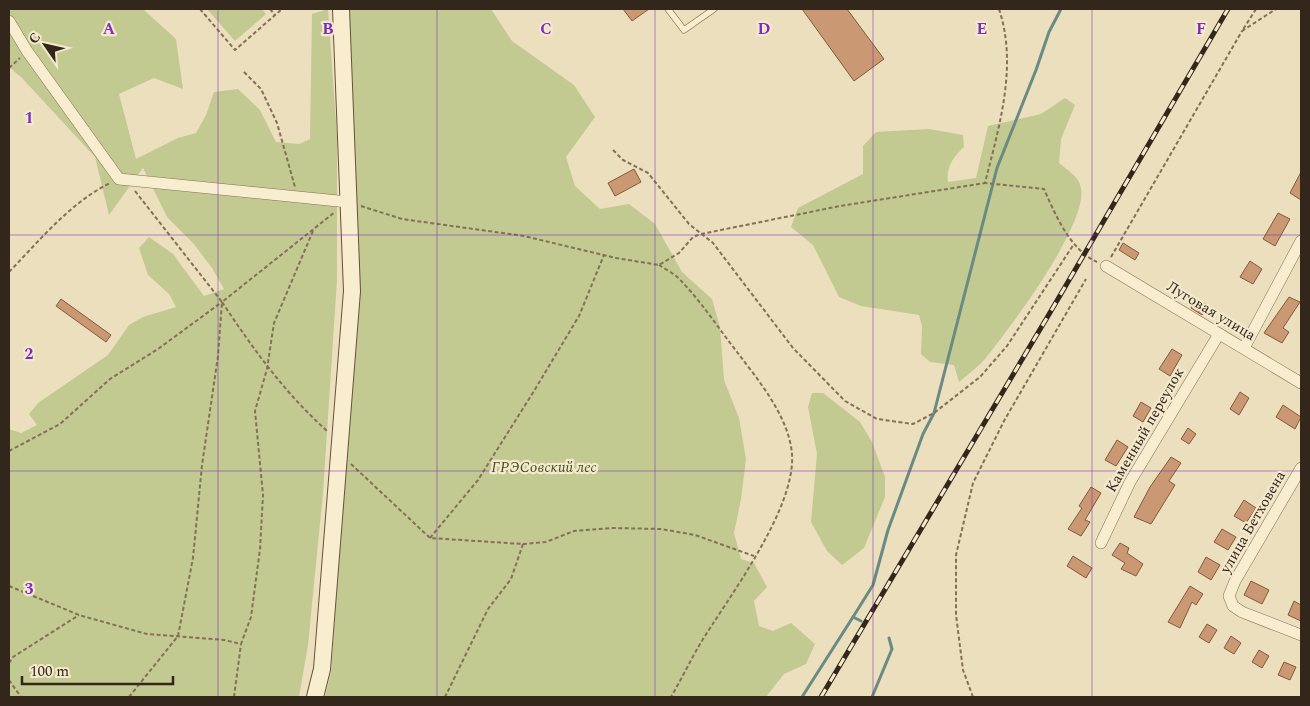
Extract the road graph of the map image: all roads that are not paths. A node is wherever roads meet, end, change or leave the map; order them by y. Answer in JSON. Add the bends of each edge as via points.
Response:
{"nodes":[{"id":1,"x":340,"y":9,"type":"edge"},
{"id":2,"x":668,"y":9,"type":"edge"},
{"id":3,"x":714,"y":9,"type":"edge"},
{"id":4,"x":9,"y":21,"type":"edge"},
{"id":5,"x":348,"y":202,"type":"junction"},
{"id":6,"x":1301,"y":241,"type":"edge"},
{"id":7,"x":1106,"y":266,"type":"road end"},
{"id":8,"x":1219,"y":334,"type":"junction"},
{"id":9,"x":1244,"y":348,"type":"junction"},
{"id":10,"x":1301,"y":383,"type":"edge"},
{"id":11,"x":1301,"y":468,"type":"edge"},
{"id":12,"x":1101,"y":543,"type":"dead end"},
{"id":13,"x":1301,"y":635,"type":"edge"},
{"id":14,"x":315,"y":697,"type":"edge"}],
"edges":[{"from":1,"to":5,"type":"main road"},
{"from":2,"to":3,"type":"lane","via":[[684,30]]},
{"from":4,"to":5,"type":"street","via":[[119,179]]},
{"from":5,"to":14,"type":"main road","via":[[352,291],[322,669]]},
{"from":6,"to":9,"type":"street"},
{"from":7,"to":8,"type":"street","name":"Луговая улица"},
{"from":8,"to":9,"type":"street","name":"Луговая улица"},
{"from":8,"to":12,"type":"street","name":"Каменный переулок","via":[[1130,482]]},
{"from":9,"to":10,"type":"street","name":"Луговая улица"},
{"from":11,"to":13,"type":"street","name":"улица Бетховена","via":[[1229,596],[1233,606],[1242,612]]}]}
